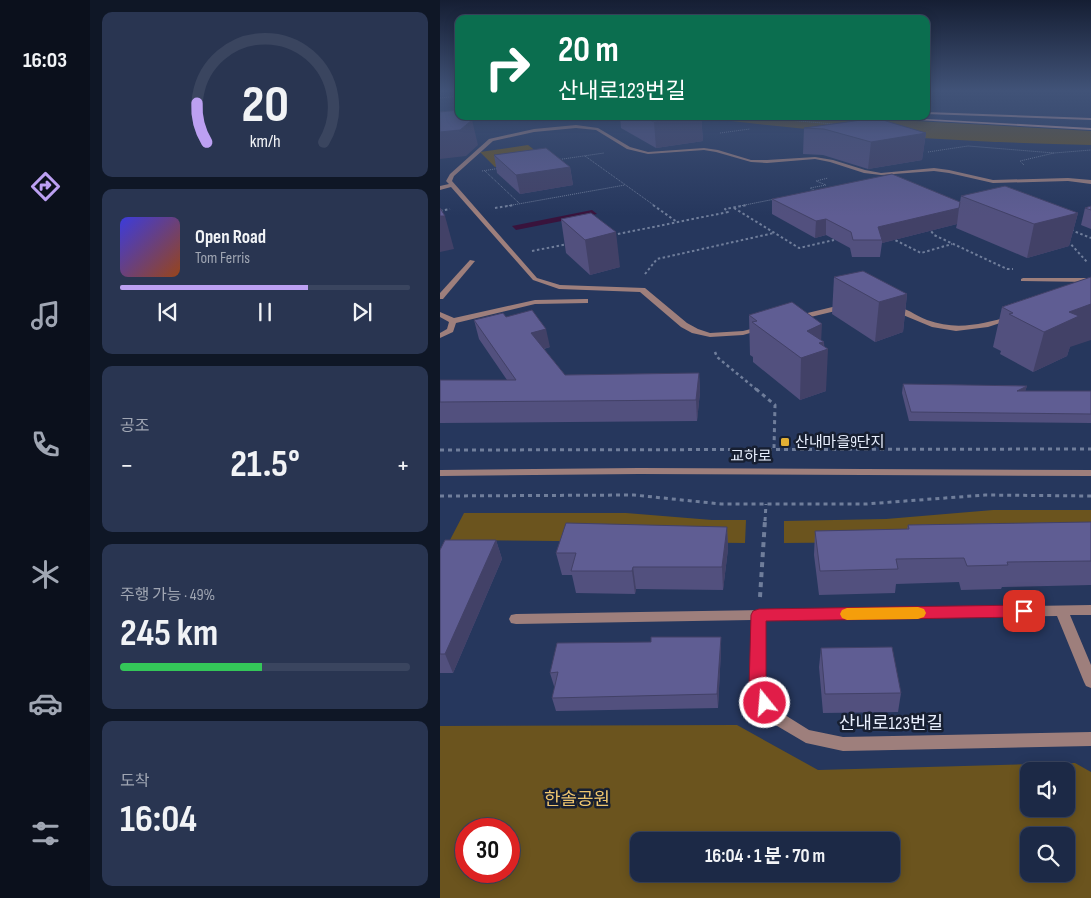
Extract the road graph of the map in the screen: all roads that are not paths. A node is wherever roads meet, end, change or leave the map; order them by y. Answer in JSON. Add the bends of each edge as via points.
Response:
{"nodes":[{"id":1,"x":526,"y":133,"type":"edge"},
{"id":2,"x":603,"y":133,"type":"edge"},
{"id":3,"x":1091,"y":182,"type":"edge"},
{"id":4,"x":453,"y":186,"type":"junction"},
{"id":5,"x":440,"y":188,"type":"edge"},
{"id":6,"x":472,"y":261,"type":"dead end"},
{"id":7,"x":1023,"y":280,"type":"dead end"},
{"id":8,"x":1091,"y":280,"type":"edge"},
{"id":9,"x":440,"y":296,"type":"edge"},
{"id":10,"x":585,"y":301,"type":"dead end"},
{"id":11,"x":850,"y":305,"type":"edge"},
{"id":12,"x":886,"y":306,"type":"edge"},
{"id":13,"x":440,"y":314,"type":"edge"},
{"id":14,"x":1017,"y":316,"type":"edge"},
{"id":15,"x":453,"y":321,"type":"junction"},
{"id":16,"x":789,"y":321,"type":"edge"},
{"id":17,"x":770,"y":326,"type":"edge"},
{"id":18,"x":440,"y":336,"type":"edge"},
{"id":19,"x":440,"y":473,"type":"edge"},
{"id":20,"x":1091,"y":473,"type":"edge"},
{"id":21,"x":1091,"y":610,"type":"edge"},
{"id":22,"x":1062,"y":611,"type":"junction"},
{"id":23,"x":759,"y":615,"type":"junction"},
{"id":24,"x":516,"y":619,"type":"dead end"},
{"id":25,"x":1091,"y":682,"type":"edge"},
{"id":26,"x":1091,"y":739,"type":"edge"}],
"edges":[{"from":1,"to":4,"type":"street","via":[[491,140],[452,176],[449,181]]},
{"from":2,"to":3,"type":"street","via":[[630,149],[662,153],[706,149],[762,162],[814,158],[863,172],[883,174],[934,169],[984,181],[1064,179]]},
{"from":4,"to":5,"type":"street"},
{"from":4,"to":17,"type":"street","via":[[535,279],[544,283],[558,287],[642,290],[695,332],[718,335]]},
{"from":6,"to":9,"type":"street"},
{"from":7,"to":8,"type":"street"},
{"from":10,"to":15,"type":"street","via":[[536,302]]},
{"from":11,"to":16,"type":"street"},
{"from":12,"to":14,"type":"street","via":[[923,321],[960,330],[980,329]]},
{"from":13,"to":15,"type":"street"},
{"from":15,"to":18,"type":"street","via":[[450,330]]},
{"from":19,"to":20,"type":"street","name":"교하로"},
{"from":21,"to":22,"type":"street"},
{"from":22,"to":23,"type":"street"},
{"from":22,"to":25,"type":"street"},
{"from":23,"to":24,"type":"street"},
{"from":23,"to":26,"type":"street","name":"산내로123번길","via":[[757,690],[772,715],[806,736],[843,744]]}]}
